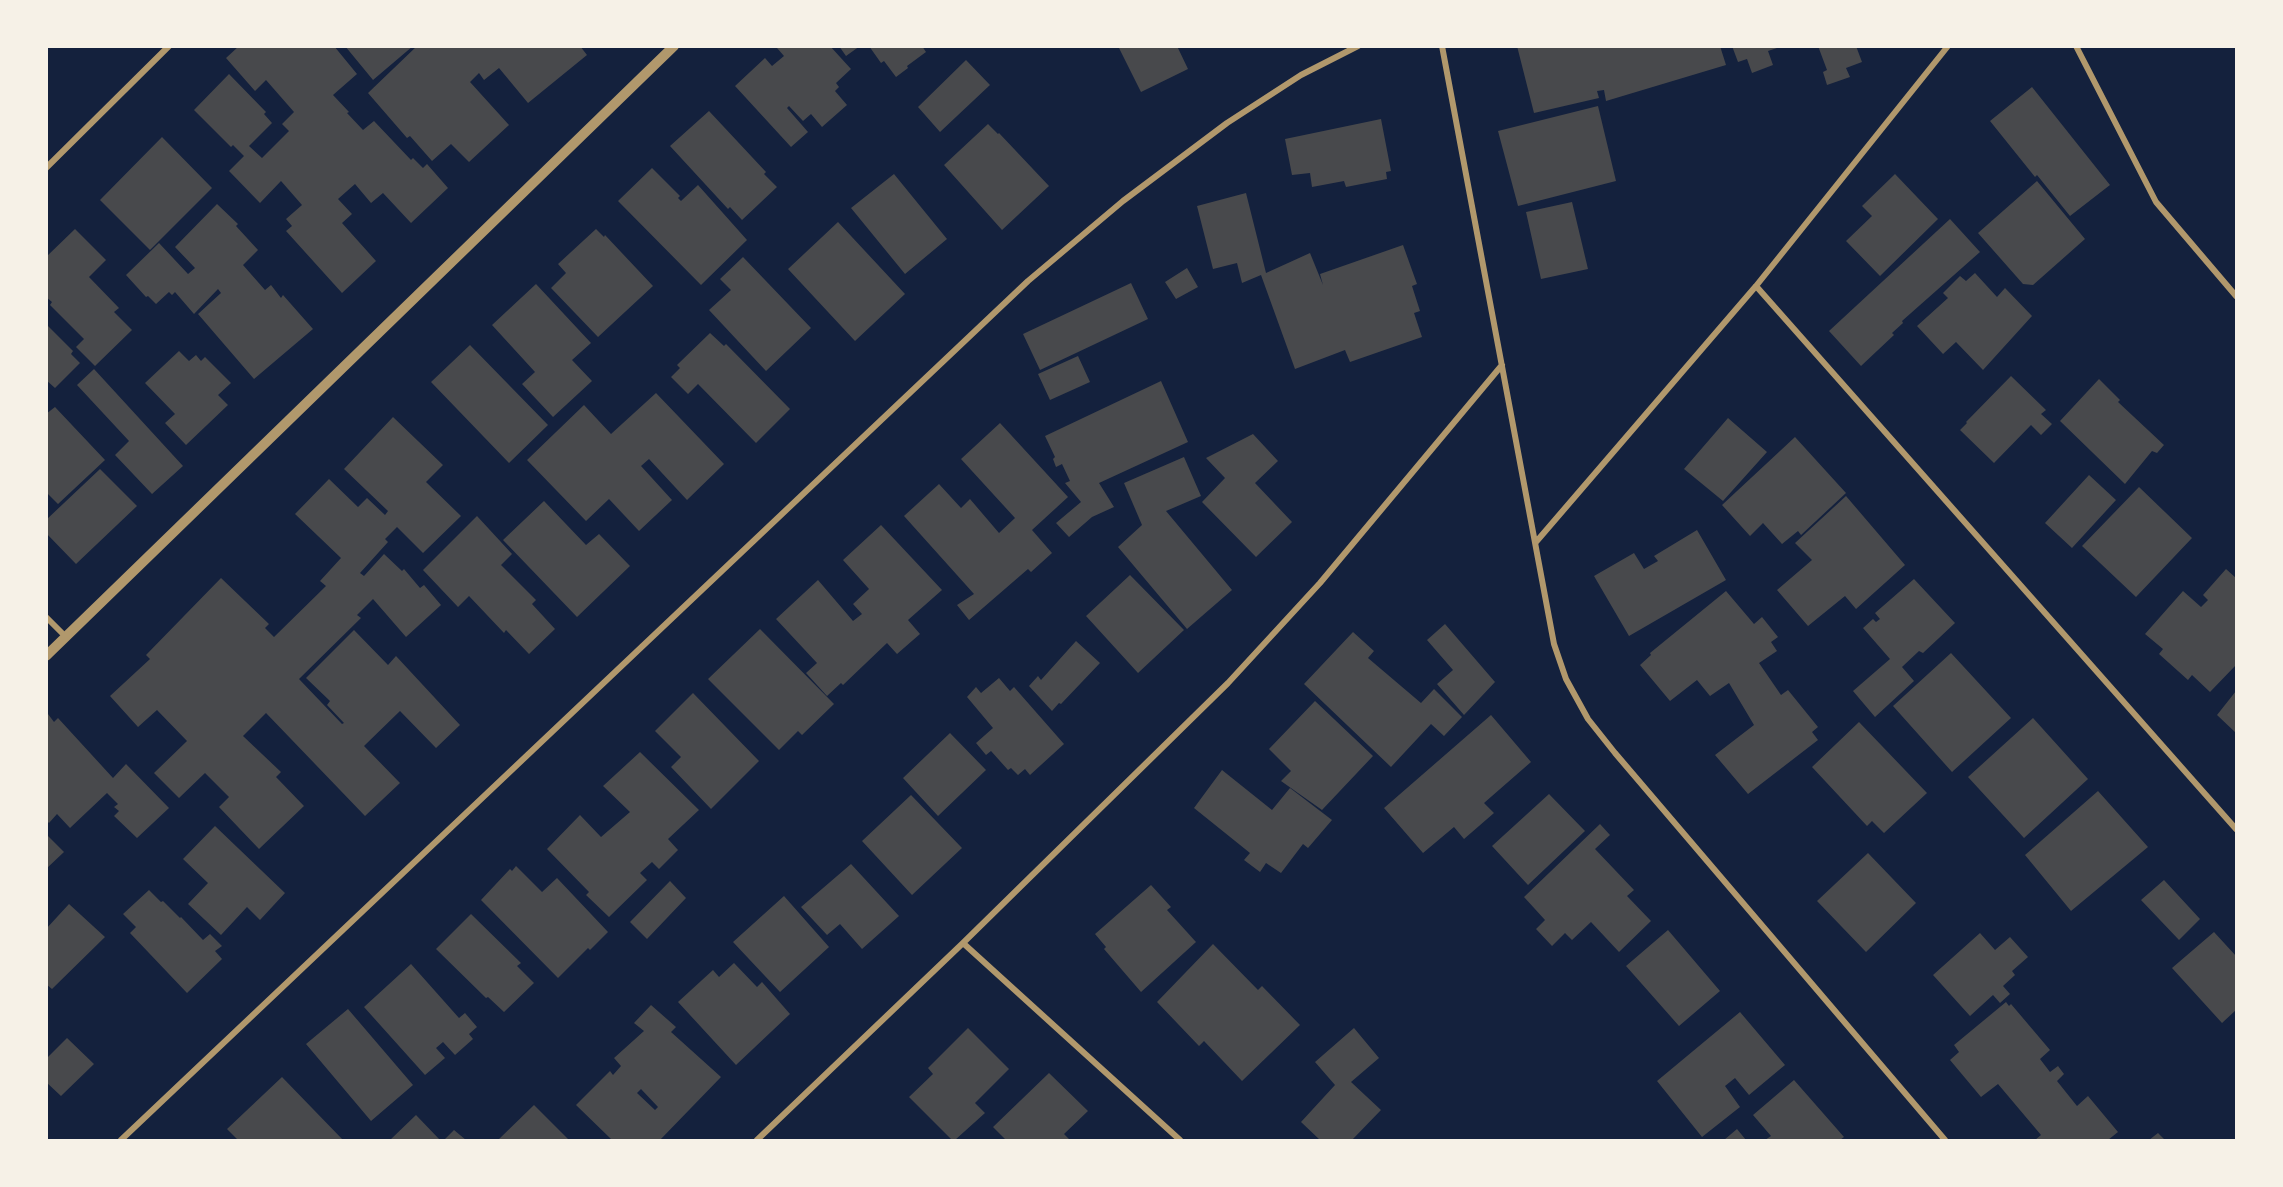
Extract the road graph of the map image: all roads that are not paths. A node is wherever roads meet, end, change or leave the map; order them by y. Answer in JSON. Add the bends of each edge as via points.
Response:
{"nodes":[{"id":1,"x":169,"y":46,"type":"edge"},
{"id":2,"x":674,"y":46,"type":"edge"},
{"id":3,"x":1358,"y":46,"type":"edge"},
{"id":4,"x":1442,"y":46,"type":"edge"},
{"id":5,"x":1948,"y":46,"type":"edge"},
{"id":6,"x":2076,"y":46,"type":"edge"},
{"id":7,"x":46,"y":168,"type":"edge"},
{"id":8,"x":1756,"y":286,"type":"junction"},
{"id":9,"x":2236,"y":296,"type":"edge"},
{"id":10,"x":1502,"y":365,"type":"junction"},
{"id":11,"x":1536,"y":542,"type":"junction"},
{"id":12,"x":46,"y":617,"type":"edge"},
{"id":13,"x":66,"y":637,"type":"junction"},
{"id":14,"x":46,"y":656,"type":"edge"},
{"id":15,"x":2236,"y":829,"type":"edge"},
{"id":16,"x":963,"y":943,"type":"junction"},
{"id":17,"x":121,"y":1140,"type":"edge"},
{"id":18,"x":757,"y":1140,"type":"edge"},
{"id":19,"x":1180,"y":1140,"type":"edge"},
{"id":20,"x":1945,"y":1140,"type":"edge"}],
"edges":[{"from":1,"to":7,"type":"street"},
{"from":2,"to":13,"type":"street"},
{"from":3,"to":17,"type":"street","via":[[1300,75],[1227,123],[1123,201],[1028,281]]},
{"from":4,"to":10,"type":"street"},
{"from":5,"to":8,"type":"street"},
{"from":6,"to":9,"type":"street","via":[[2156,201]]},
{"from":8,"to":11,"type":"street"},
{"from":8,"to":15,"type":"street"},
{"from":10,"to":11,"type":"street"},
{"from":10,"to":16,"type":"street","via":[[1320,583],[1228,683]]},
{"from":11,"to":20,"type":"street","via":[[1554,644],[1566,679],[1588,719]]},
{"from":12,"to":13,"type":"street"},
{"from":13,"to":14,"type":"street"},
{"from":16,"to":18,"type":"street"},
{"from":16,"to":19,"type":"street"}]}
